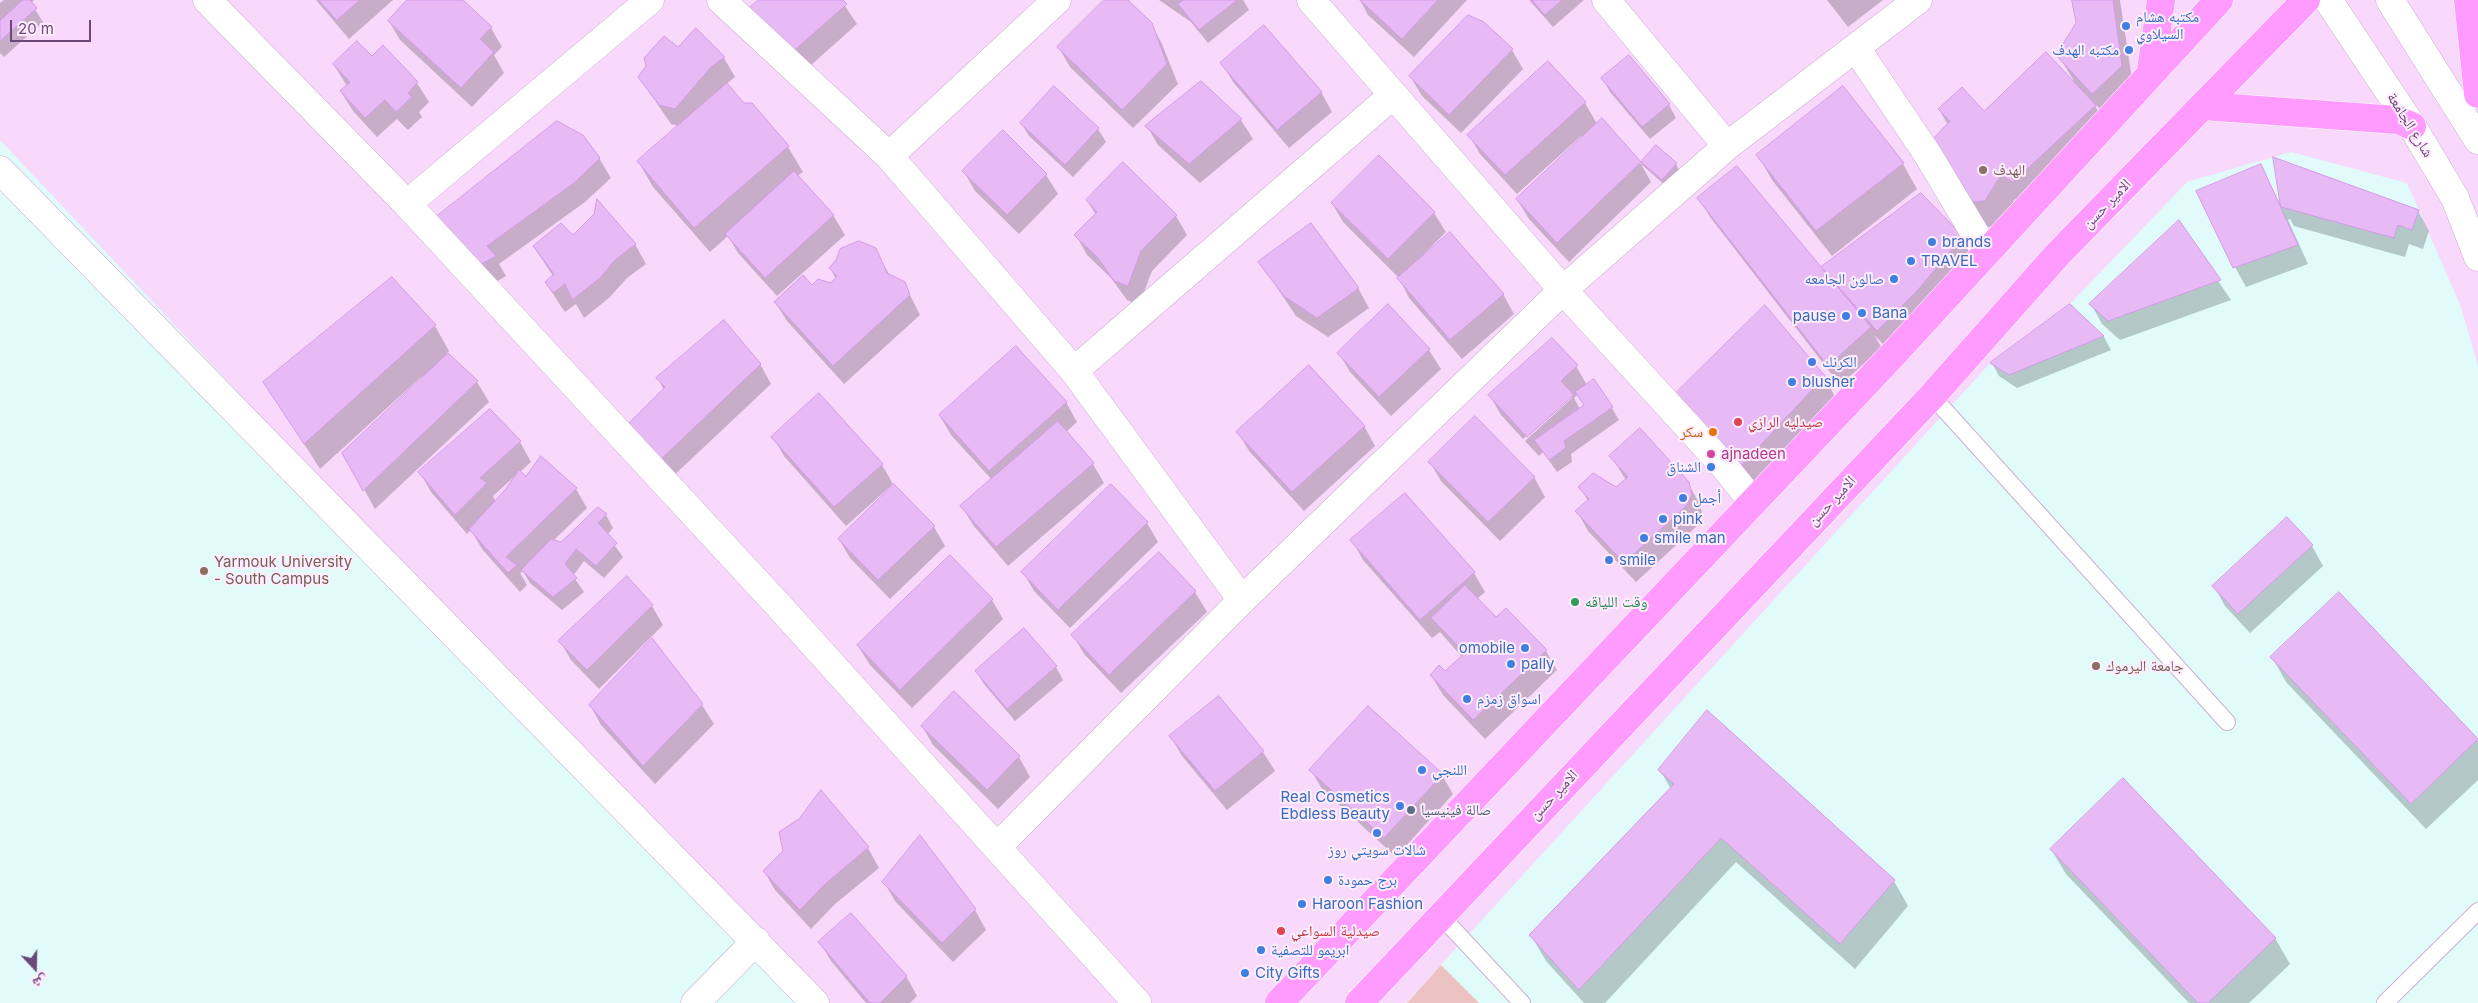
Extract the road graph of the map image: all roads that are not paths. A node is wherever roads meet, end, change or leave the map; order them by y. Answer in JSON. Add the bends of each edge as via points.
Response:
{"nodes":[{"id":1,"x":207,"y":0,"type":"edge"},
{"id":2,"x":650,"y":0,"type":"edge"},
{"id":3,"x":721,"y":0,"type":"edge"},
{"id":4,"x":1057,"y":0,"type":"edge"},
{"id":5,"x":1311,"y":0,"type":"edge"},
{"id":6,"x":1606,"y":0,"type":"edge"},
{"id":7,"x":1918,"y":0,"type":"edge"},
{"id":8,"x":2161,"y":0,"type":"edge"},
{"id":9,"x":2219,"y":0,"type":"edge"},
{"id":10,"x":2306,"y":0,"type":"edge"},
{"id":11,"x":2328,"y":0,"type":"edge"},
{"id":12,"x":2390,"y":0,"type":"edge"},
{"id":13,"x":2468,"y":0,"type":"edge"},
{"id":14,"x":1856,"y":48,"type":"junction"},
{"id":15,"x":2475,"y":50,"type":"edge"},
{"id":16,"x":2151,"y":71,"type":"junction"},
{"id":17,"x":2478,"y":94,"type":"edge"},
{"id":18,"x":1393,"y":95,"type":"junction"},
{"id":19,"x":2203,"y":106,"type":"junction"},
{"id":20,"x":2412,"y":126,"type":"junction"},
{"id":21,"x":2478,"y":140,"type":"edge"},
{"id":22,"x":1727,"y":146,"type":"junction"},
{"id":23,"x":889,"y":156,"type":"junction"},
{"id":24,"x":0,"y":170,"type":"edge"},
{"id":25,"x":408,"y":204,"type":"junction"},
{"id":26,"x":1986,"y":252,"type":"junction"},
{"id":27,"x":2478,"y":257,"type":"edge"},
{"id":28,"x":1563,"y":290,"type":"junction"},
{"id":29,"x":1074,"y":371,"type":"junction"},
{"id":30,"x":1932,"y":396,"type":"junction"},
{"id":31,"x":1752,"y":501,"type":"junction"},
{"id":32,"x":1242,"y":600,"type":"junction"},
{"id":33,"x":2227,"y":722,"type":"dead end"},
{"id":34,"x":997,"y":847,"type":"junction"},
{"id":35,"x":2478,"y":911,"type":"edge"},
{"id":36,"x":1440,"y":915,"type":"junction"},
{"id":37,"x":756,"y":941,"type":"junction"},
{"id":38,"x":695,"y":1003,"type":"edge"},
{"id":39,"x":814,"y":1003,"type":"edge"},
{"id":40,"x":1137,"y":1003,"type":"edge"},
{"id":41,"x":1279,"y":1003,"type":"edge"},
{"id":42,"x":1359,"y":1003,"type":"edge"},
{"id":43,"x":1522,"y":1003,"type":"edge"},
{"id":44,"x":2385,"y":1003,"type":"edge"}],
"edges":[{"from":1,"to":25,"type":"street"},
{"from":2,"to":25,"type":"street"},
{"from":3,"to":23,"type":"street"},
{"from":4,"to":23,"type":"street"},
{"from":5,"to":18,"type":"street"},
{"from":6,"to":22,"type":"street"},
{"from":7,"to":14,"type":"street"},
{"from":8,"to":16,"type":"main road"},
{"from":9,"to":16,"type":"main road"},
{"from":10,"to":19,"type":"main road","name":"الامير حسن"},
{"from":11,"to":20,"type":"street","name":"شارع الجامعة"},
{"from":12,"to":21,"type":"street"},
{"from":13,"to":15,"type":"main road"},
{"from":14,"to":22,"type":"street"},
{"from":14,"to":26,"type":"street","via":[[1928,155]]},
{"from":15,"to":17,"type":"main road"},
{"from":16,"to":26,"type":"main road"},
{"from":18,"to":28,"type":"street"},
{"from":18,"to":29,"type":"street"},
{"from":19,"to":20,"type":"main road","via":[[2398,120]]},
{"from":19,"to":30,"type":"main road","name":"الامير حسن","via":[[2058,254]]},
{"from":20,"to":27,"type":"street","name":"شارع الجامعة","via":[[2455,198]]},
{"from":22,"to":28,"type":"street"},
{"from":23,"to":29,"type":"street"},
{"from":24,"to":37,"type":"street"},
{"from":25,"to":34,"type":"street"},
{"from":26,"to":31,"type":"main road"},
{"from":28,"to":31,"type":"street"},
{"from":28,"to":32,"type":"street"},
{"from":29,"to":32,"type":"street"},
{"from":30,"to":33,"type":"lane"},
{"from":30,"to":36,"type":"main road","name":"الامير حسن"},
{"from":31,"to":41,"type":"main road"},
{"from":32,"to":34,"type":"street"},
{"from":34,"to":40,"type":"street"},
{"from":35,"to":44,"type":"lane"},
{"from":36,"to":42,"type":"main road","name":"الامير حسن"},
{"from":36,"to":43,"type":"lane"},
{"from":37,"to":38,"type":"street"},
{"from":37,"to":39,"type":"street"}]}
